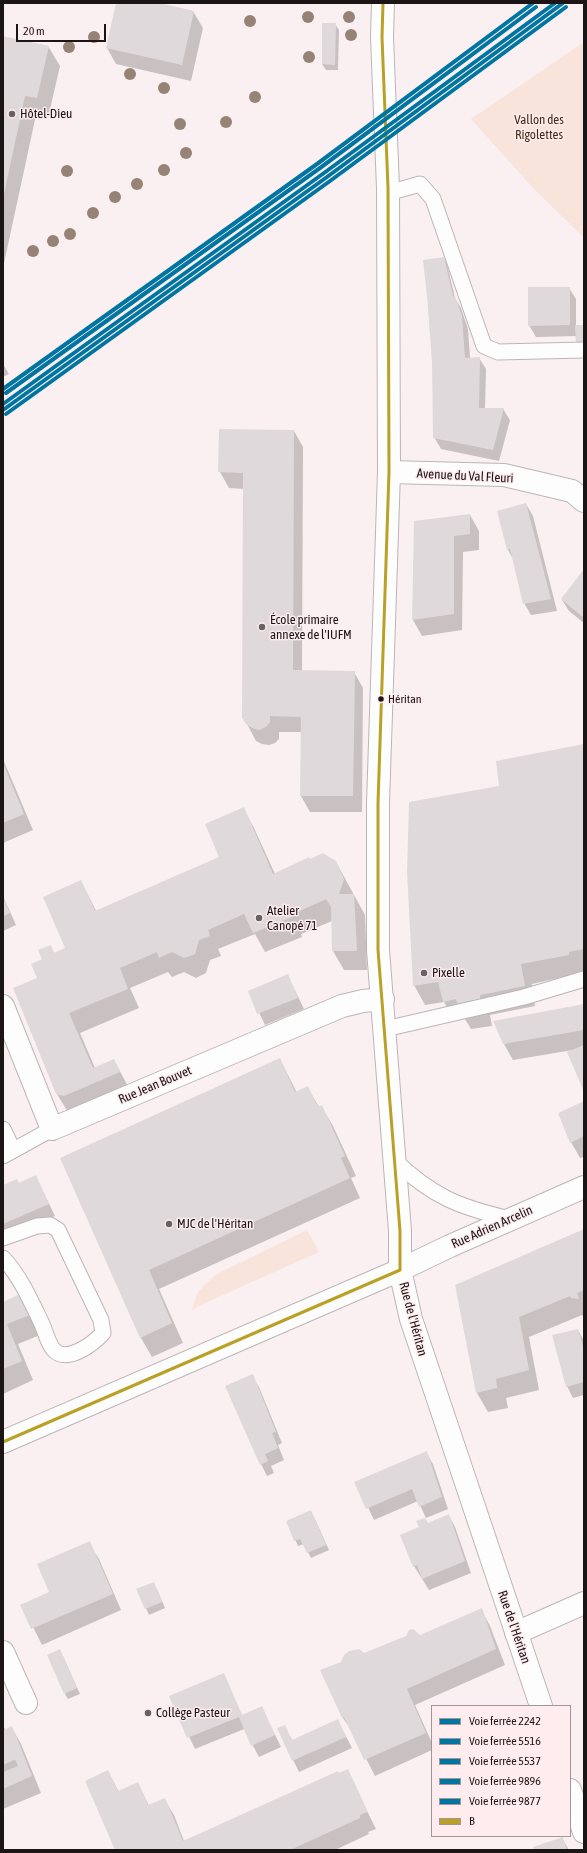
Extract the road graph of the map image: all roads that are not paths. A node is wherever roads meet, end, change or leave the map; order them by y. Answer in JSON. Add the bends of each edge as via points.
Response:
{"nodes":[{"id":1,"x":383,"y":3,"type":"edge"},
{"id":2,"x":388,"y":191,"type":"junction"},
{"id":3,"x":584,"y":350,"type":"edge"},
{"id":4,"x":389,"y":472,"type":"junction"},
{"id":5,"x":580,"y":493,"type":"edge"},
{"id":6,"x":584,"y":979,"type":"edge"},
{"id":7,"x":383,"y":999,"type":"junction"},
{"id":8,"x":3,"y":1006,"type":"edge"},
{"id":9,"x":385,"y":1029,"type":"junction"},
{"id":10,"x":3,"y":1129,"type":"edge"},
{"id":11,"x":52,"y":1129,"type":"junction"},
{"id":12,"x":8,"y":1153,"type":"edge"},
{"id":13,"x":394,"y":1160,"type":"junction"},
{"id":14,"x":584,"y":1187,"type":"edge"},
{"id":15,"x":510,"y":1219,"type":"junction"},
{"id":16,"x":3,"y":1238,"type":"edge"},
{"id":17,"x":3,"y":1258,"type":"edge"},
{"id":18,"x":400,"y":1270,"type":"junction"},
{"id":19,"x":3,"y":1442,"type":"edge"},
{"id":20,"x":584,"y":1603,"type":"edge"},
{"id":21,"x":516,"y":1633,"type":"junction"},
{"id":22,"x":3,"y":1652,"type":"edge"},
{"id":23,"x":26,"y":1703,"type":"dead end"},
{"id":24,"x":541,"y":1705,"type":"edge"},
{"id":25,"x":571,"y":1793,"type":"edge"},
{"id":26,"x":584,"y":1832,"type":"edge"}],
"edges":[{"from":1,"to":2,"type":"street","name":"Rue de l'Héritan"},
{"from":2,"to":3,"type":"lane","via":[[420,184],[433,199],[484,346],[498,352]]},
{"from":2,"to":4,"type":"street","name":"Rue de l'Héritan"},
{"from":4,"to":5,"type":"street","name":"Avenue du Val Fleuri","via":[[504,475]]},
{"from":4,"to":7,"type":"street","name":"Rue de l'Héritan","via":[[378,803],[378,950]]},
{"from":6,"to":9,"type":"lane","via":[[524,997]]},
{"from":7,"to":9,"type":"street","name":"Rue de l'Héritan"},
{"from":7,"to":11,"type":"street","name":"Rue Jean Bouvet","via":[[342,1006]]},
{"from":8,"to":11,"type":"street"},
{"from":9,"to":13,"type":"street","name":"Rue de l'Héritan"},
{"from":10,"to":12,"type":"lane"},
{"from":11,"to":12,"type":"lane"},
{"from":13,"to":15,"type":"lane","via":[[414,1179],[444,1199],[476,1211]]},
{"from":13,"to":18,"type":"street","name":"Rue de l'Héritan","via":[[400,1230]]},
{"from":14,"to":15,"type":"street","name":"Rue Adrien Arcelin"},
{"from":15,"to":18,"type":"street","name":"Rue Adrien Arcelin"},
{"from":16,"to":17,"type":"lane","via":[[37,1226],[50,1225],[58,1230],[101,1320],[103,1333],[94,1343],[78,1352],[63,1355],[53,1350],[32,1302],[12,1267]]},
{"from":18,"to":19,"type":"street","name":"Rue Adrien Arcelin"},
{"from":18,"to":21,"type":"street","name":"Rue de l'Héritan","via":[[411,1319]]},
{"from":20,"to":21,"type":"street"},
{"from":21,"to":24,"type":"street","name":"Rue de l'Héritan"},
{"from":22,"to":23,"type":"street"},
{"from":25,"to":26,"type":"street"}]}
